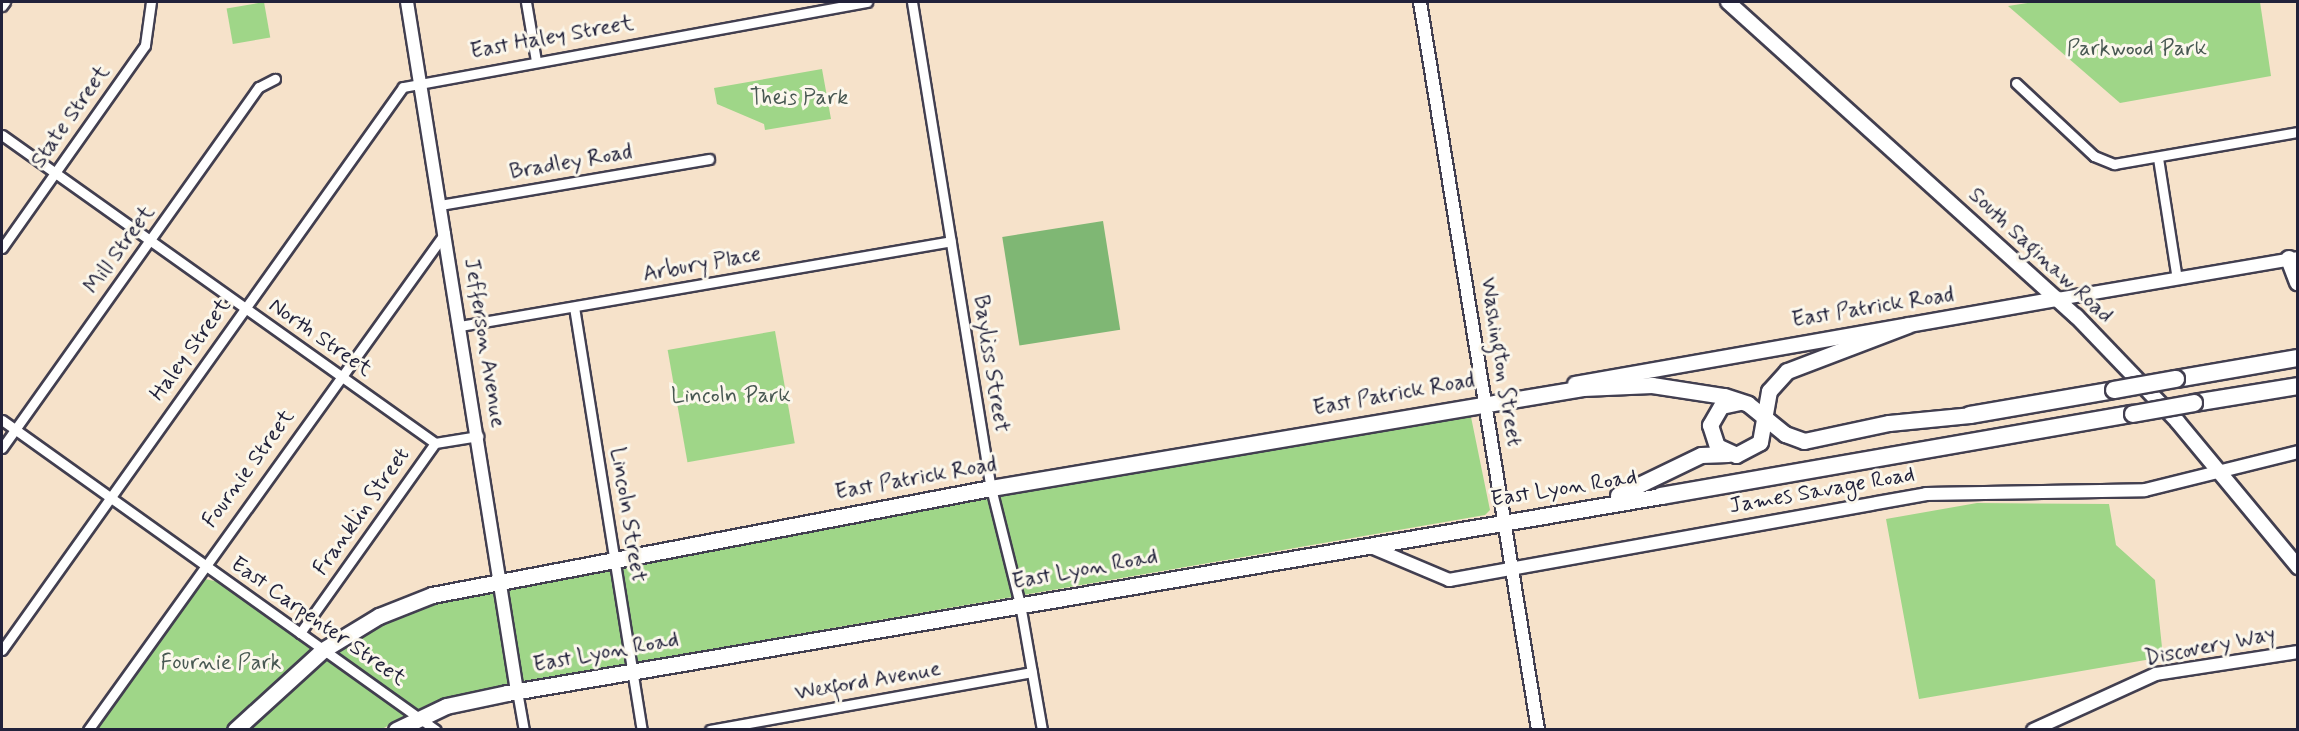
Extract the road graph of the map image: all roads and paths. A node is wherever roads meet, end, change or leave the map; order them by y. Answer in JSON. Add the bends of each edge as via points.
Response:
{"nodes":[{"id":1,"x":5,"y":2,"type":"edge"},
{"id":2,"x":152,"y":2,"type":"edge"},
{"id":3,"x":407,"y":2,"type":"edge"},
{"id":4,"x":526,"y":2,"type":"edge"},
{"id":5,"x":867,"y":2,"type":"edge"},
{"id":6,"x":912,"y":2,"type":"edge"},
{"id":7,"x":1420,"y":2,"type":"edge"},
{"id":8,"x":1728,"y":2,"type":"edge"},
{"id":9,"x":2,"y":6,"type":"edge"},
{"id":10,"x":536,"y":61,"type":"junction"},
{"id":11,"x":275,"y":79,"type":"dead end"},
{"id":12,"x":420,"y":80,"type":"junction"},
{"id":13,"x":2016,"y":83,"type":"dead end"},
{"id":14,"x":2298,"y":132,"type":"edge"},
{"id":15,"x":2,"y":135,"type":"edge"},
{"id":16,"x":2158,"y":158,"type":"junction"},
{"id":17,"x":709,"y":159,"type":"dead end"},
{"id":18,"x":55,"y":173,"type":"junction"},
{"id":19,"x":440,"y":205,"type":"junction"},
{"id":20,"x":445,"y":234,"type":"junction"},
{"id":21,"x":150,"y":241,"type":"junction"},
{"id":22,"x":951,"y":241,"type":"junction"},
{"id":23,"x":2,"y":248,"type":"edge"},
{"id":24,"x":2293,"y":258,"type":"edge"},
{"id":25,"x":2177,"y":279,"type":"junction"},
{"id":26,"x":2298,"y":282,"type":"edge"},
{"id":27,"x":2058,"y":299,"type":"junction"},
{"id":28,"x":574,"y":307,"type":"junction"},
{"id":29,"x":245,"y":309,"type":"junction"},
{"id":30,"x":1908,"y":325,"type":"junction"},
{"id":31,"x":460,"y":326,"type":"junction"},
{"id":32,"x":1842,"y":334,"type":"junction"},
{"id":33,"x":1833,"y":351,"type":"junction"},
{"id":34,"x":2298,"y":358,"type":"edge"},
{"id":35,"x":340,"y":376,"type":"junction"},
{"id":36,"x":2298,"y":386,"type":"edge"},
{"id":37,"x":1530,"y":394,"type":"junction"},
{"id":38,"x":1485,"y":402,"type":"junction"},
{"id":39,"x":1748,"y":404,"type":"junction"},
{"id":40,"x":1970,"y":415,"type":"joint"},
{"id":41,"x":1761,"y":416,"type":"junction"},
{"id":42,"x":2,"y":420,"type":"edge"},
{"id":43,"x":15,"y":430,"type":"junction"},
{"id":44,"x":478,"y":436,"type":"junction"},
{"id":45,"x":435,"y":443,"type":"junction"},
{"id":46,"x":2,"y":448,"type":"edge"},
{"id":47,"x":2298,"y":452,"type":"edge"},
{"id":48,"x":1731,"y":454,"type":"junction"},
{"id":49,"x":2222,"y":474,"type":"junction"},
{"id":50,"x":991,"y":488,"type":"junction"},
{"id":51,"x":1661,"y":496,"type":"joint"},
{"id":52,"x":109,"y":499,"type":"junction"},
{"id":53,"x":1597,"y":506,"type":"junction"},
{"id":54,"x":1504,"y":521,"type":"junction"},
{"id":55,"x":1361,"y":544,"type":"junction"},
{"id":56,"x":614,"y":558,"type":"junction"},
{"id":57,"x":205,"y":566,"type":"junction"},
{"id":58,"x":2298,"y":567,"type":"edge"},
{"id":59,"x":1512,"y":570,"type":"junction"},
{"id":60,"x":499,"y":578,"type":"junction"},
{"id":61,"x":1020,"y":604,"type":"junction"},
{"id":62,"x":300,"y":633,"type":"junction"},
{"id":63,"x":2,"y":650,"type":"edge"},
{"id":64,"x":323,"y":650,"type":"junction"},
{"id":65,"x":2298,"y":652,"type":"edge"},
{"id":66,"x":632,"y":671,"type":"junction"},
{"id":67,"x":1032,"y":672,"type":"junction"},
{"id":68,"x":517,"y":691,"type":"junction"},
{"id":69,"x":419,"y":717,"type":"junction"},
{"id":70,"x":760,"y":725,"type":"edge"},
{"id":71,"x":88,"y":729,"type":"edge"},
{"id":72,"x":235,"y":729,"type":"edge"},
{"id":73,"x":396,"y":729,"type":"edge"},
{"id":74,"x":436,"y":729,"type":"edge"},
{"id":75,"x":524,"y":729,"type":"edge"},
{"id":76,"x":642,"y":729,"type":"edge"},
{"id":77,"x":710,"y":729,"type":"edge"},
{"id":78,"x":1042,"y":729,"type":"edge"},
{"id":79,"x":1538,"y":729,"type":"edge"},
{"id":80,"x":2033,"y":729,"type":"edge"}],
"edges":[{"from":1,"to":9,"type":"street"},
{"from":2,"to":18,"type":"street","name":"State Street","via":[[145,45]]},
{"from":3,"to":12,"type":"street","name":"Jefferson Avenue"},
{"from":4,"to":10,"type":"street"},
{"from":5,"to":10,"type":"street","name":"East Haley Street"},
{"from":6,"to":22,"type":"street","name":"Bayliss Street"},
{"from":7,"to":38,"type":"street","name":"Washington Street"},
{"from":8,"to":27,"type":"main road","name":"South Saginaw Road"},
{"from":10,"to":12,"type":"street","name":"East Haley Street"},
{"from":11,"to":21,"type":"street","name":"Mill Street","via":[[259,87]]},
{"from":12,"to":19,"type":"street","name":"Jefferson Avenue"},
{"from":12,"to":29,"type":"street","name":"Haley Street","via":[[397,93]]},
{"from":13,"to":16,"type":"street","via":[[2104,162]]},
{"from":14,"to":16,"type":"street"},
{"from":15,"to":18,"type":"street","name":"North Street"},
{"from":16,"to":25,"type":"street"},
{"from":17,"to":19,"type":"street","name":"Bradley Road"},
{"from":18,"to":21,"type":"street","name":"North Street"},
{"from":18,"to":23,"type":"street","name":"State Street"},
{"from":19,"to":20,"type":"street","name":"Jefferson Avenue"},
{"from":20,"to":31,"type":"street","name":"Jefferson Avenue"},
{"from":20,"to":35,"type":"street","name":"Fournie Street"},
{"from":21,"to":29,"type":"street","name":"North Street"},
{"from":21,"to":43,"type":"street","name":"Mill Street"},
{"from":22,"to":28,"type":"street","name":"Arbury Place"},
{"from":22,"to":50,"type":"street","name":"Bayliss Street"},
{"from":24,"to":25,"type":"street","name":"East Patrick Road"},
{"from":24,"to":26,"type":"highway"},
{"from":25,"to":27,"type":"street","name":"East Patrick Road"},
{"from":27,"to":30,"type":"main road","name":"East Patrick Road"},
{"from":27,"to":49,"type":"main road","name":"South Saginaw Road"},
{"from":28,"to":31,"type":"street","name":"Arbury Place"},
{"from":28,"to":56,"type":"street","name":"Lincoln Street"},
{"from":29,"to":35,"type":"street","name":"North Street"},
{"from":29,"to":52,"type":"street","name":"Haley Street"},
{"from":30,"to":32,"type":"main road","name":"East Patrick Road"},
{"from":30,"to":33,"type":"highway"},
{"from":31,"to":44,"type":"street","name":"Jefferson Avenue"},
{"from":32,"to":33,"type":"highway"},
{"from":32,"to":37,"type":"main road","name":"East Patrick Road"},
{"from":33,"to":41,"type":"highway","via":[[1781,376]]},
{"from":34,"to":40,"type":"highway","bridge":true},
{"from":35,"to":45,"type":"street","name":"North Street"},
{"from":35,"to":57,"type":"street","name":"Fournie Street"},
{"from":36,"to":51,"type":"highway","bridge":true},
{"from":37,"to":38,"type":"highway","name":"East Patrick Road"},
{"from":37,"to":39,"type":"highway","via":[[1652,385]]},
{"from":38,"to":50,"type":"highway","name":"East Patrick Road"},
{"from":38,"to":54,"type":"street","name":"Washington Street"},
{"from":39,"to":41,"type":"highway"},
{"from":39,"to":48,"type":"highway","via":[[1726,404],[1712,420],[1713,441]]},
{"from":40,"to":41,"type":"highway","via":[[1878,424],[1809,441],[1785,434]]},
{"from":41,"to":48,"type":"highway","via":[[1764,432],[1756,447]]},
{"from":42,"to":43,"type":"street","name":"East Carpenter Street"},
{"from":43,"to":46,"type":"street","name":"Mill Street"},
{"from":43,"to":52,"type":"street","name":"East Carpenter Street"},
{"from":44,"to":45,"type":"street"},
{"from":44,"to":60,"type":"street","name":"Jefferson Avenue"},
{"from":45,"to":62,"type":"street","name":"Franklin Street"},
{"from":47,"to":49,"type":"street","name":"James Savage Road"},
{"from":48,"to":53,"type":"highway","via":[[1701,455]]},
{"from":49,"to":58,"type":"main road","name":"South Saginaw Road"},
{"from":49,"to":59,"type":"street","name":"James Savage Road","via":[[2129,492],[1926,494]]},
{"from":50,"to":56,"type":"highway","name":"East Patrick Road"},
{"from":50,"to":61,"type":"street","name":"Bayliss Street"},
{"from":51,"to":53,"type":"highway","name":"East Lyon Road"},
{"from":52,"to":57,"type":"street","name":"East Carpenter Street"},
{"from":52,"to":63,"type":"street","name":"Haley Street"},
{"from":53,"to":54,"type":"highway","name":"East Lyon Road"},
{"from":54,"to":55,"type":"highway","name":"East Lyon Road"},
{"from":54,"to":59,"type":"street","name":"Washington Street"},
{"from":55,"to":59,"type":"street","name":"James Savage Road","via":[[1397,555],[1437,578]]},
{"from":55,"to":61,"type":"highway","name":"East Lyon Road"},
{"from":56,"to":60,"type":"highway","name":"East Patrick Road"},
{"from":56,"to":66,"type":"street","name":"Lincoln Street"},
{"from":57,"to":62,"type":"street","name":"East Carpenter Street"},
{"from":57,"to":71,"type":"street","name":"Fournie Street"},
{"from":59,"to":79,"type":"street","name":"Washington Street"},
{"from":60,"to":64,"type":"highway","name":"East Patrick Road","via":[[405,605]]},
{"from":60,"to":68,"type":"street","name":"Jefferson Avenue"},
{"from":61,"to":66,"type":"highway","name":"East Lyon Road"},
{"from":61,"to":67,"type":"street","name":"Bayliss Street"},
{"from":62,"to":64,"type":"street","name":"East Carpenter Street"},
{"from":64,"to":69,"type":"street","name":"East Carpenter Street"},
{"from":64,"to":72,"type":"highway","name":"East Patrick Road"},
{"from":65,"to":80,"type":"street","name":"Discovery Way","via":[[2156,674]]},
{"from":66,"to":68,"type":"highway","name":"East Lyon Road"},
{"from":66,"to":76,"type":"street","name":"Lincoln Street"},
{"from":67,"to":70,"type":"street","name":"Wexford Avenue"},
{"from":67,"to":78,"type":"street","name":"Bayliss Street"},
{"from":68,"to":69,"type":"highway","name":"East Lyon Road"},
{"from":68,"to":75,"type":"street"},
{"from":69,"to":73,"type":"highway","name":"East Lyon Road"},
{"from":69,"to":74,"type":"street","name":"East Carpenter Street"},
{"from":70,"to":77,"type":"street","name":"Wexford Avenue"}]}
